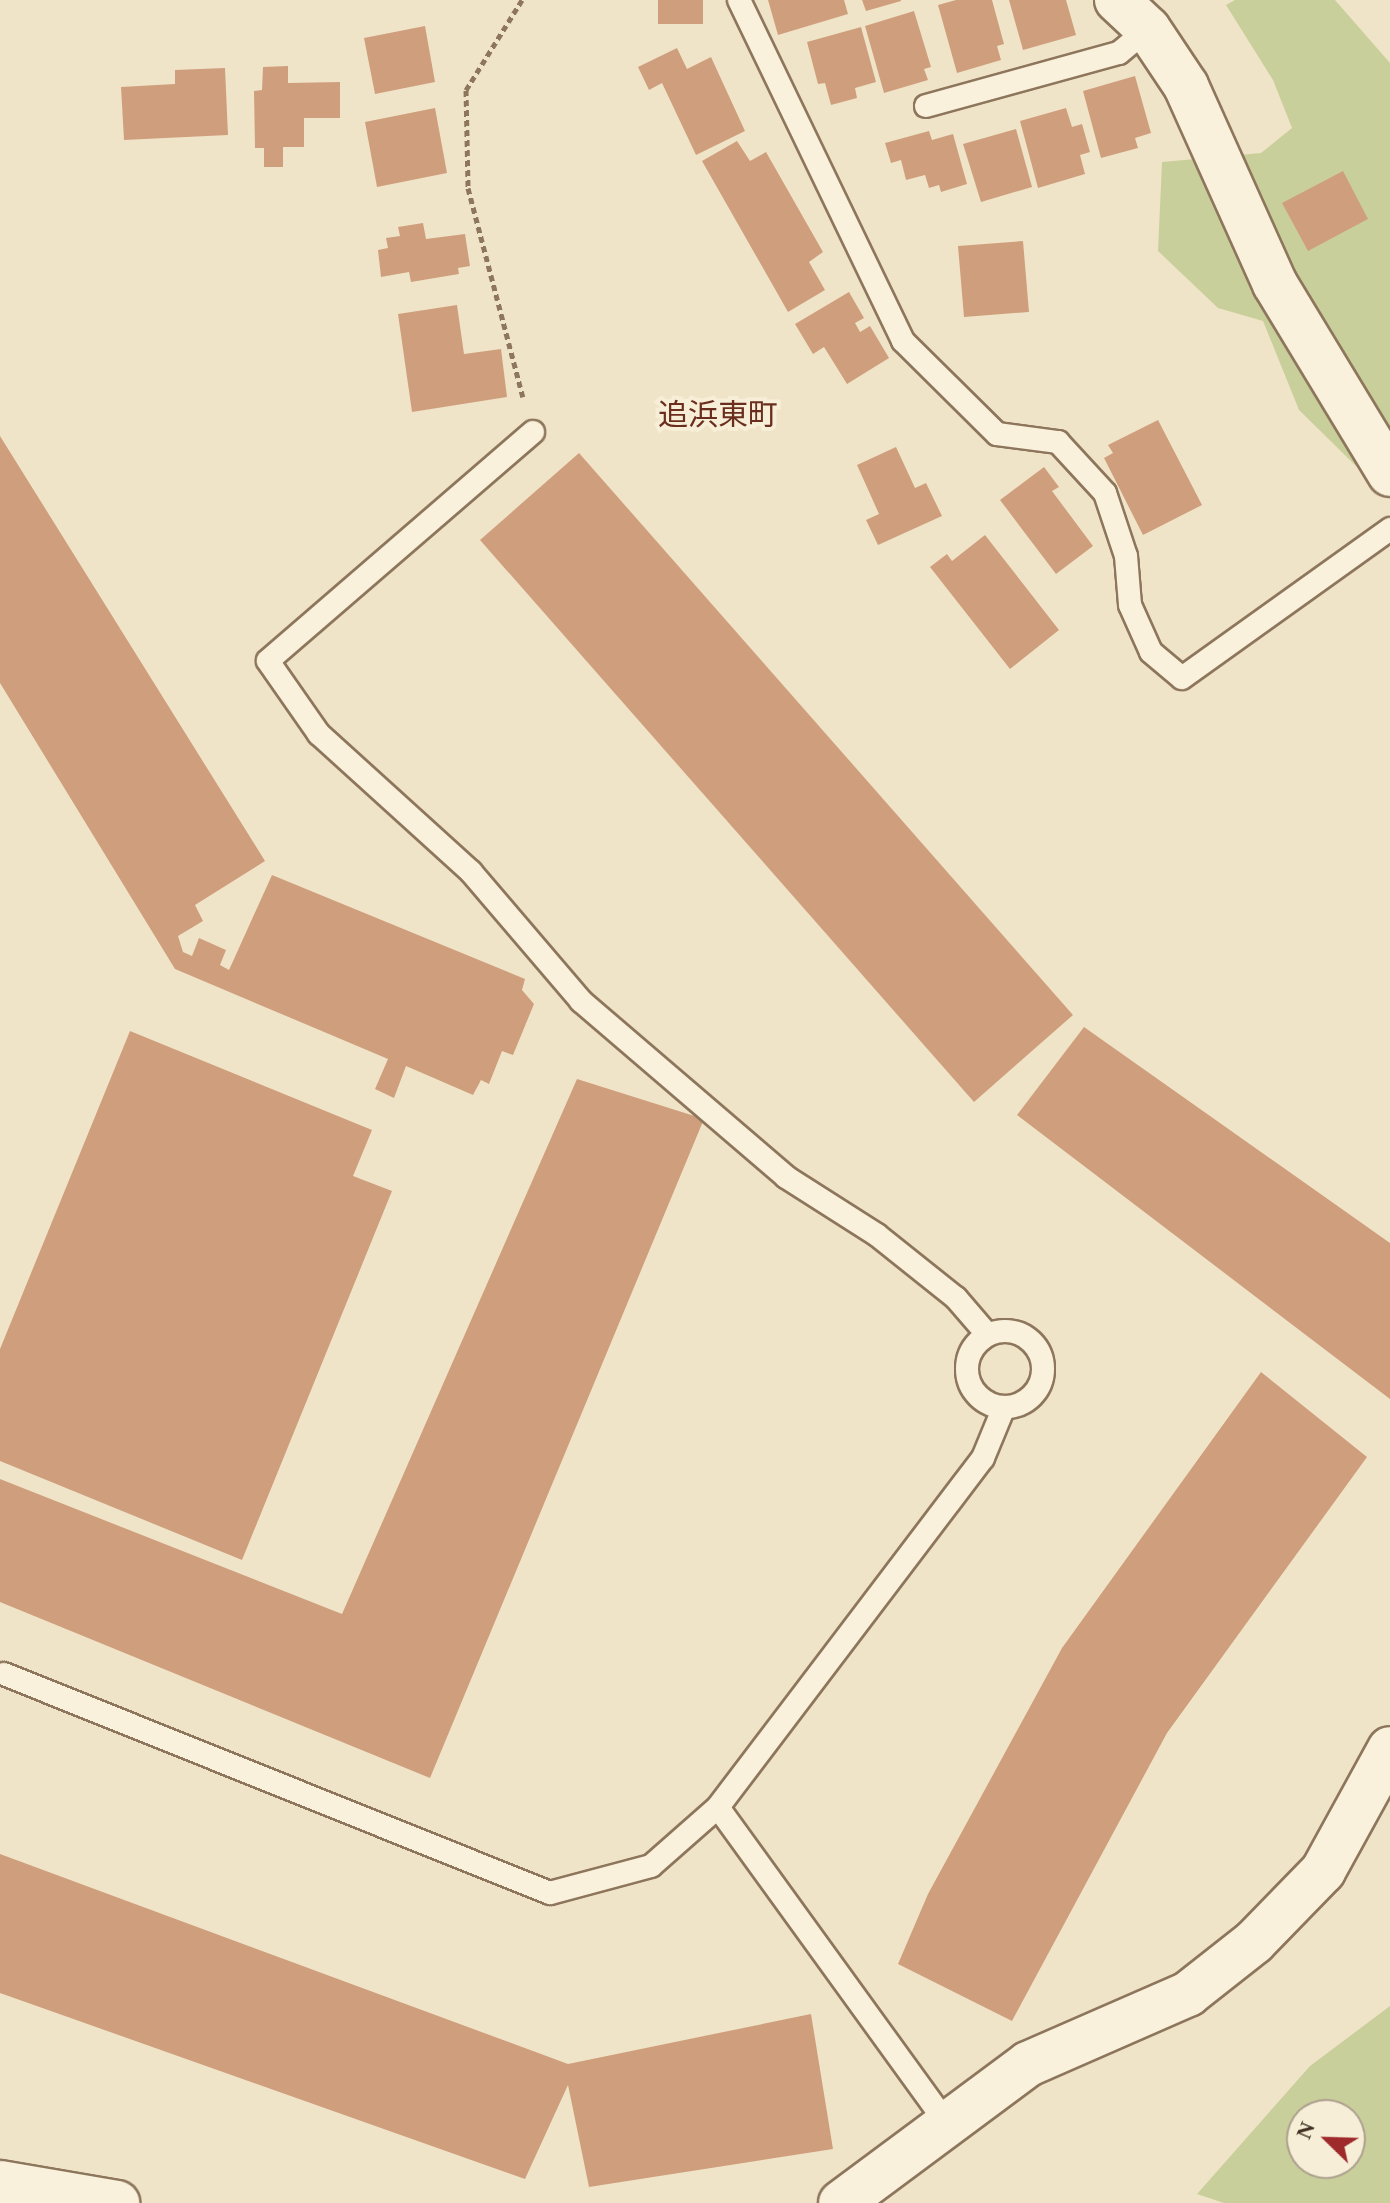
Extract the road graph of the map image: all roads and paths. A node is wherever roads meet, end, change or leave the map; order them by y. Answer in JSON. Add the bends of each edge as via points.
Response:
{"nodes":[{"id":1,"x":522,"y":0,"type":"edge"},
{"id":2,"x":739,"y":0,"type":"edge"},
{"id":3,"x":1132,"y":14,"type":"edge"},
{"id":4,"x":926,"y":106,"type":"dead end"},
{"id":5,"x":533,"y":432,"type":"joint"},
{"id":6,"x":1390,"y":474,"type":"edge"},
{"id":7,"x":1390,"y":529,"type":"edge"},
{"id":8,"x":987,"y":1334,"type":"junction"},
{"id":9,"x":1004,"y":1407,"type":"junction"},
{"id":10,"x":4,"y":1674,"type":"dead end"},
{"id":11,"x":1390,"y":1749,"type":"edge"},
{"id":12,"x":718,"y":1807,"type":"junction"},
{"id":13,"x":945,"y":2121,"type":"junction"},
{"id":14,"x":0,"y":2183,"type":"edge"},
{"id":15,"x":117,"y":2203,"type":"edge"},
{"id":16,"x":841,"y":2203,"type":"edge"}],
"edges":[{"from":1,"to":5,"type":"path","via":[[466,90],[468,188]]},
{"from":2,"to":7,"type":"lane","via":[[903,341],[997,434],[1058,442],[1105,493],[1126,556],[1130,605],[1151,652],[1182,678]]},
{"from":3,"to":4,"type":"lane","via":[[1119,53]]},
{"from":3,"to":6,"type":"street","via":[[1186,86],[1275,284]]},
{"from":5,"to":8,"type":"lane","via":[[268,661],[319,734],[471,872],[581,1001],[786,1177],[877,1235],[956,1298]]},
{"from":8,"to":9,"type":"lane","via":[[969,1354],[968,1379],[982,1399]]},
{"from":8,"to":9,"type":"lane","via":[[999,1330],[1025,1336],[1041,1356],[1035,1392]]},
{"from":9,"to":12,"type":"lane","via":[[983,1458]]},
{"from":10,"to":12,"type":"lane","via":[[550,1893],[651,1866]]},
{"from":11,"to":13,"type":"street","via":[[1323,1871],[1254,1942],[1188,1994],[1028,2064]]},
{"from":12,"to":13,"type":"lane"},
{"from":13,"to":16,"type":"street"},
{"from":14,"to":15,"type":"street"}]}
